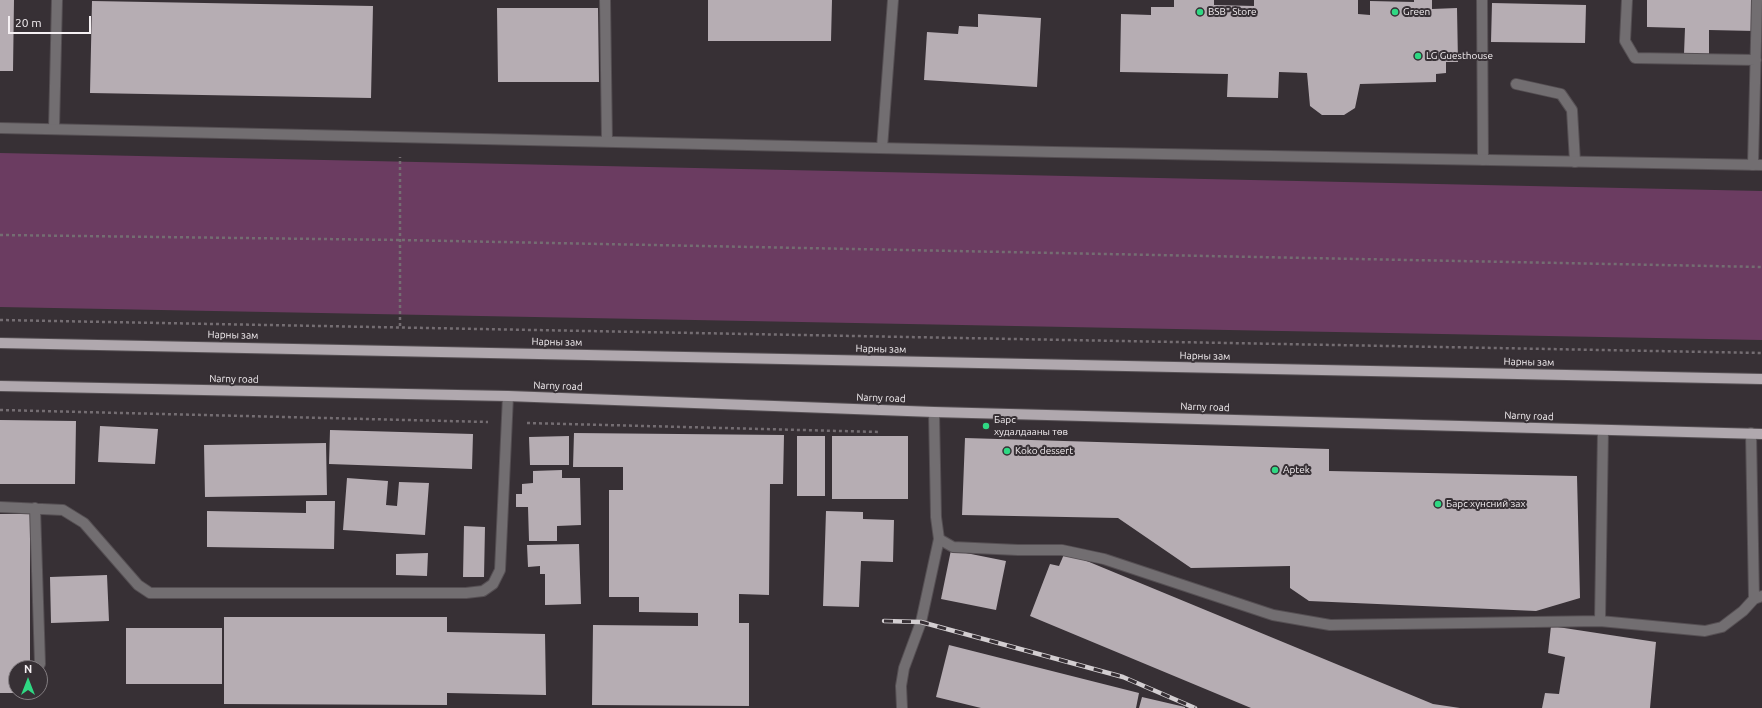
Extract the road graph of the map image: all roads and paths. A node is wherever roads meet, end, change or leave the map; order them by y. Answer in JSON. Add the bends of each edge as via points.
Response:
{"nodes":[{"id":1,"x":57,"y":0,"type":"edge"},
{"id":2,"x":604,"y":0,"type":"edge"},
{"id":3,"x":893,"y":0,"type":"edge"},
{"id":4,"x":1482,"y":0,"type":"edge"},
{"id":5,"x":1627,"y":0,"type":"edge"},
{"id":6,"x":1757,"y":0,"type":"edge"},
{"id":7,"x":1756,"y":60,"type":"junction"},
{"id":8,"x":1516,"y":84,"type":"dead end"},
{"id":9,"x":0,"y":128,"type":"edge"},
{"id":10,"x":54,"y":129,"type":"junction"},
{"id":11,"x":400,"y":136,"type":"junction"},
{"id":12,"x":607,"y":141,"type":"junction"},
{"id":13,"x":882,"y":148,"type":"junction"},
{"id":14,"x":1483,"y":160,"type":"junction"},
{"id":15,"x":1574,"y":162,"type":"junction"},
{"id":16,"x":1757,"y":165,"type":"edge"},
{"id":17,"x":0,"y":235,"type":"edge"},
{"id":18,"x":400,"y":240,"type":"junction"},
{"id":19,"x":1762,"y":267,"type":"edge"},
{"id":20,"x":0,"y":320,"type":"edge"},
{"id":21,"x":400,"y":326,"type":"junction"},
{"id":22,"x":0,"y":343,"type":"edge"},
{"id":23,"x":1762,"y":353,"type":"edge"},
{"id":24,"x":1762,"y":379,"type":"edge"},
{"id":25,"x":0,"y":386,"type":"edge"},
{"id":26,"x":508,"y":396,"type":"junction"},
{"id":27,"x":934,"y":412,"type":"junction"},
{"id":28,"x":1603,"y":430,"type":"junction"},
{"id":29,"x":1751,"y":433,"type":"junction"},
{"id":30,"x":1762,"y":434,"type":"edge"},
{"id":31,"x":1757,"y":485,"type":"edge"},
{"id":32,"x":0,"y":507,"type":"edge"},
{"id":33,"x":35,"y":508,"type":"junction"},
{"id":34,"x":939,"y":539,"type":"junction"},
{"id":35,"x":1758,"y":598,"type":"edge"},
{"id":36,"x":1600,"y":621,"type":"junction"},
{"id":37,"x":40,"y":660,"type":"edge"},
{"id":38,"x":902,"y":708,"type":"edge"}],
"edges":[{"from":1,"to":10,"type":"street"},
{"from":2,"to":12,"type":"street"},
{"from":3,"to":13,"type":"street"},
{"from":4,"to":14,"type":"street"},
{"from":5,"to":7,"type":"street","via":[[1625,41],[1635,58]]},
{"from":6,"to":7,"type":"street"},
{"from":7,"to":16,"type":"street"},
{"from":8,"to":15,"type":"street","via":[[1561,94],[1572,110]]},
{"from":9,"to":10,"type":"street"},
{"from":10,"to":11,"type":"street"},
{"from":11,"to":12,"type":"street"},
{"from":11,"to":18,"type":"path"},
{"from":12,"to":13,"type":"street"},
{"from":13,"to":14,"type":"street"},
{"from":14,"to":15,"type":"street"},
{"from":15,"to":16,"type":"street"},
{"from":17,"to":18,"type":"path"},
{"from":18,"to":19,"type":"path"},
{"from":18,"to":21,"type":"path"},
{"from":20,"to":21,"type":"path"},
{"from":21,"to":23,"type":"path"},
{"from":22,"to":24,"type":"main road","name":"Нарны зам"},
{"from":25,"to":26,"type":"main road","name":"Narny road"},
{"from":26,"to":27,"type":"main road","name":"Narny road"},
{"from":26,"to":33,"type":"street","via":[[500,570],[493,584],[483,591],[150,593],[138,586],[84,523],[63,510]]},
{"from":27,"to":28,"type":"main road","name":"Narny road"},
{"from":27,"to":34,"type":"street","via":[[936,517]]},
{"from":28,"to":29,"type":"main road","name":"Narny road"},
{"from":28,"to":36,"type":"street"},
{"from":29,"to":30,"type":"main road","name":"Narny road"},
{"from":29,"to":31,"type":"street"},
{"from":31,"to":35,"type":"street"},
{"from":32,"to":33,"type":"street"},
{"from":33,"to":37,"type":"street"},
{"from":34,"to":36,"type":"street","via":[[953,547],[1062,550],[1104,560],[1273,615],[1330,625]]},
{"from":34,"to":38,"type":"street","via":[[921,622],[904,668],[901,686]]},
{"from":35,"to":36,"type":"street","via":[[1722,627],[1705,631]]}]}
